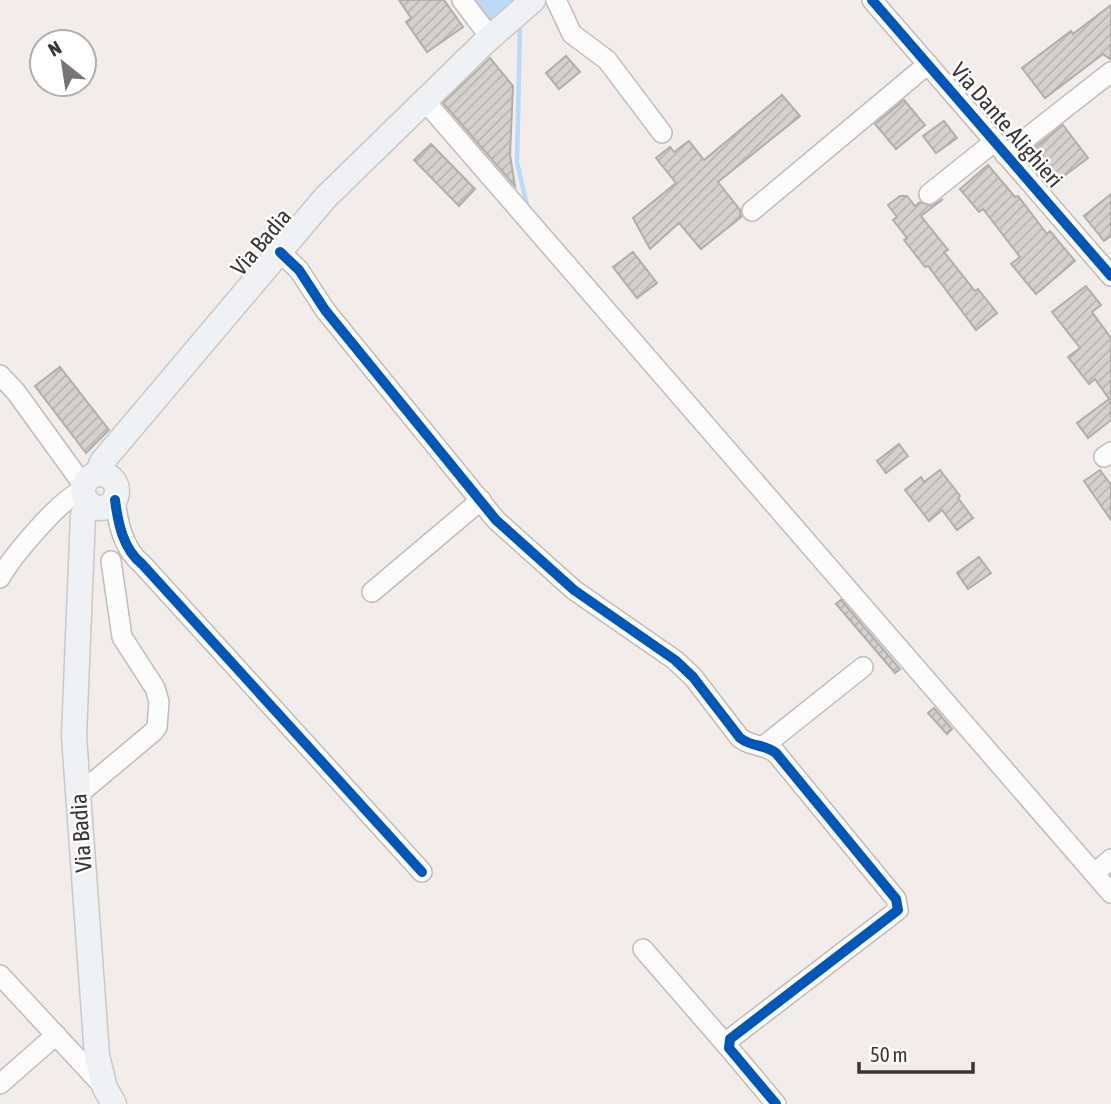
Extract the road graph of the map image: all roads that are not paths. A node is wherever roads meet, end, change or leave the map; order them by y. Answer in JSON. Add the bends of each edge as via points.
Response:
{"nodes":[{"id":1,"x":462,"y":0,"type":"edge"},
{"id":2,"x":533,"y":0,"type":"edge"},
{"id":3,"x":556,"y":0,"type":"edge"},
{"id":4,"x":872,"y":0,"type":"edge"},
{"id":5,"x":490,"y":37,"type":"junction"},
{"id":6,"x":928,"y":64,"type":"junction"},
{"id":7,"x":1111,"y":72,"type":"edge"},
{"id":8,"x":424,"y":100,"type":"junction"},
{"id":9,"x":662,"y":133,"type":"dead end"},
{"id":10,"x":999,"y":148,"type":"junction"},
{"id":11,"x":929,"y":194,"type":"dead end"},
{"id":12,"x":752,"y":211,"type":"dead end"},
{"id":13,"x":280,"y":252,"type":"junction"},
{"id":14,"x":1111,"y":276,"type":"edge"},
{"id":15,"x":0,"y":375,"type":"edge"},
{"id":16,"x":98,"y":492,"type":"junction"},
{"id":17,"x":481,"y":500,"type":"junction"},
{"id":18,"x":133,"y":557,"type":"junction"},
{"id":19,"x":83,"y":558,"type":"junction"},
{"id":20,"x":111,"y":561,"type":"junction"},
{"id":21,"x":0,"y":578,"type":"edge"},
{"id":22,"x":372,"y":592,"type":"dead end"},
{"id":23,"x":863,"y":667,"type":"dead end"},
{"id":24,"x":765,"y":746,"type":"junction"},
{"id":25,"x":79,"y":794,"type":"junction"},
{"id":26,"x":1111,"y":859,"type":"edge"},
{"id":27,"x":422,"y":872,"type":"dead end"},
{"id":28,"x":1095,"y":873,"type":"junction"},
{"id":29,"x":1111,"y":893,"type":"edge"},
{"id":30,"x":643,"y":949,"type":"dead end"},
{"id":31,"x":0,"y":975,"type":"edge"},
{"id":32,"x":56,"y":1035,"type":"junction"},
{"id":33,"x":729,"y":1048,"type":"junction"},
{"id":34,"x":0,"y":1084,"type":"edge"},
{"id":35,"x":109,"y":1096,"type":"edge"},
{"id":36,"x":776,"y":1104,"type":"edge"}],
"edges":[{"from":1,"to":5,"type":"street"},
{"from":2,"to":5,"type":"main road","name":"Via Badia"},
{"from":3,"to":9,"type":"street","via":[[572,34],[607,60]]},
{"from":4,"to":6,"type":"street","name":"Via Dante Alighieri"},
{"from":5,"to":8,"type":"main road","name":"Via Badia"},
{"from":6,"to":10,"type":"street","name":"Via Dante Alighieri"},
{"from":6,"to":12,"type":"street"},
{"from":7,"to":10,"type":"street"},
{"from":8,"to":13,"type":"main road","name":"Via Badia","via":[[325,198]]},
{"from":8,"to":28,"type":"street"},
{"from":10,"to":11,"type":"street"},
{"from":10,"to":14,"type":"street","name":"Via Dante Alighieri"},
{"from":13,"to":16,"type":"main road","name":"Via Badia","via":[[139,419]]},
{"from":13,"to":17,"type":"street"},
{"from":15,"to":16,"type":"street"},
{"from":16,"to":18,"type":"street"},
{"from":16,"to":19,"type":"main road","name":"Via Badia"},
{"from":16,"to":21,"type":"street","via":[[75,493],[38,528]]},
{"from":17,"to":22,"type":"street"},
{"from":17,"to":24,"type":"street","via":[[496,520],[574,590],[675,660],[740,738],[750,746]]},
{"from":18,"to":20,"type":"street"},
{"from":18,"to":27,"type":"street"},
{"from":19,"to":20,"type":"street"},
{"from":19,"to":25,"type":"main road","name":"Via Badia","via":[[74,736]]},
{"from":20,"to":25,"type":"street","via":[[122,637],[155,688],[159,716],[153,732]]},
{"from":23,"to":24,"type":"street"},
{"from":24,"to":33,"type":"street","via":[[776,753],[896,899],[898,910],[730,1039]]},
{"from":25,"to":35,"type":"main road","name":"Via Badia","via":[[97,1056]]},
{"from":26,"to":28,"type":"street"},
{"from":28,"to":29,"type":"street"},
{"from":30,"to":33,"type":"street"},
{"from":31,"to":32,"type":"street"},
{"from":32,"to":34,"type":"street"},
{"from":32,"to":35,"type":"street"},
{"from":33,"to":36,"type":"street"}]}
